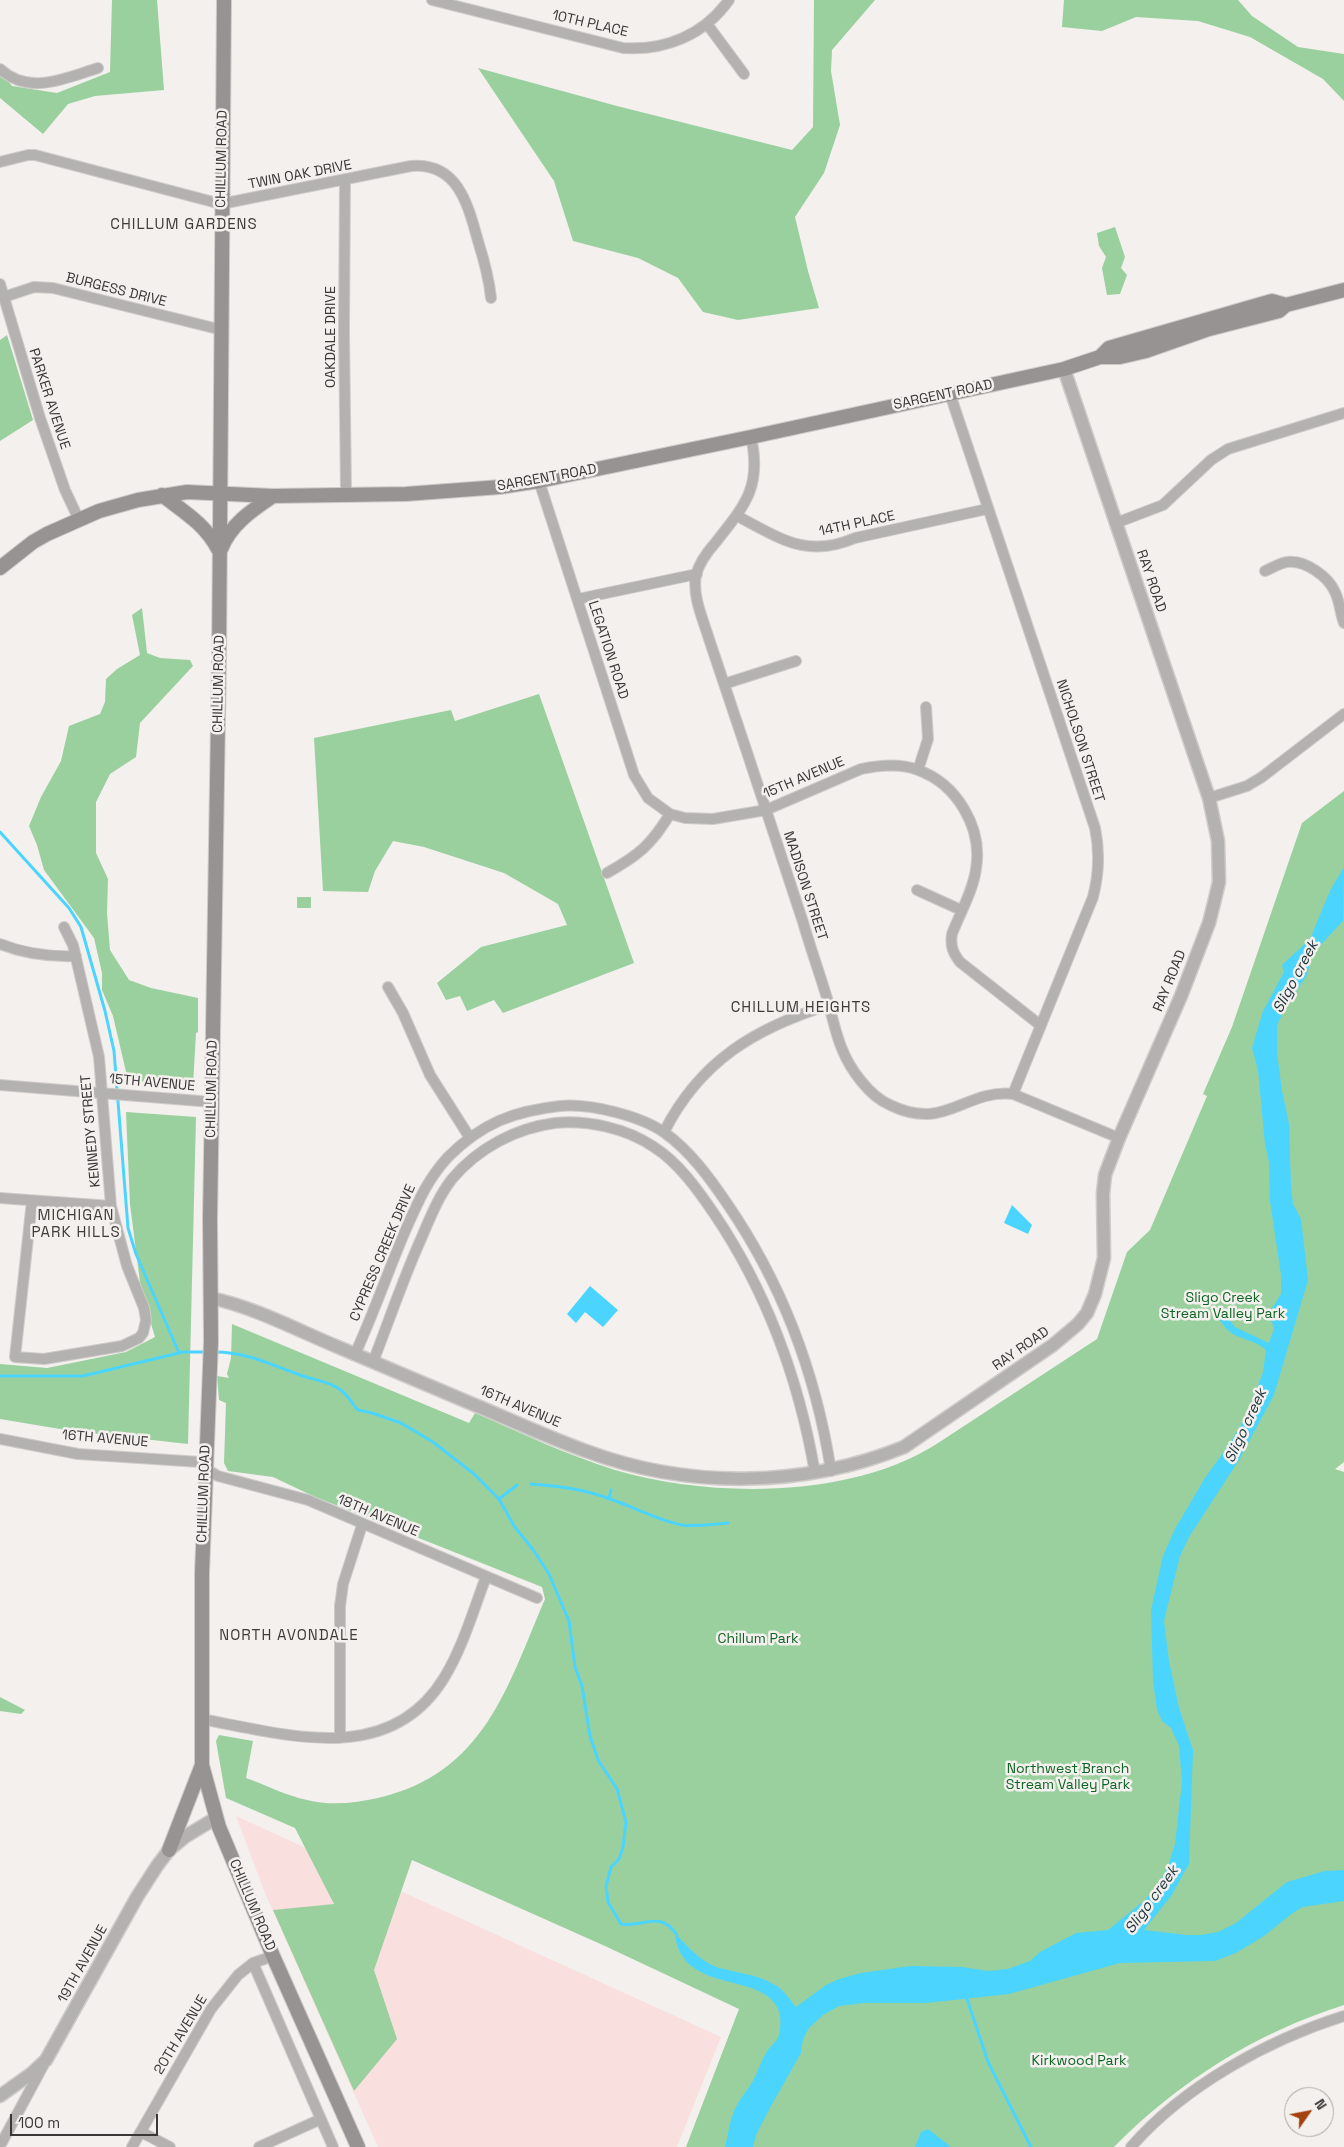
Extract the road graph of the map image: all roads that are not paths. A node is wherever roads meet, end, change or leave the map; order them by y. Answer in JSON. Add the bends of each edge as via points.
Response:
{"nodes":[{"id":1,"x":224,"y":0,"type":"edge"},
{"id":2,"x":432,"y":0,"type":"edge"},
{"id":3,"x":728,"y":0,"type":"edge"},
{"id":4,"x":456,"y":2,"type":"edge"},
{"id":5,"x":706,"y":24,"type":"junction"},
{"id":6,"x":0,"y":68,"type":"edge"},
{"id":7,"x":98,"y":68,"type":"dead end"},
{"id":8,"x":744,"y":74,"type":"dead end"},
{"id":9,"x":0,"y":162,"type":"edge"},
{"id":10,"x":346,"y":180,"type":"junction"},
{"id":11,"x":221,"y":204,"type":"junction"},
{"id":12,"x":0,"y":284,"type":"edge"},
{"id":13,"x":1344,"y":290,"type":"edge"},
{"id":14,"x":4,"y":297,"type":"junction"},
{"id":15,"x":491,"y":298,"type":"dead end"},
{"id":16,"x":222,"y":330,"type":"junction"},
{"id":17,"x":1064,"y":369,"type":"junction"},
{"id":18,"x":950,"y":394,"type":"junction"},
{"id":19,"x":1344,"y":413,"type":"edge"},
{"id":20,"x":751,"y":437,"type":"junction"},
{"id":21,"x":539,"y":481,"type":"junction"},
{"id":22,"x":219,"y":493,"type":"junction"},
{"id":23,"x":346,"y":494,"type":"junction"},
{"id":24,"x":162,"y":495,"type":"junction"},
{"id":25,"x":273,"y":496,"type":"junction"},
{"id":26,"x":988,"y":509,"type":"junction"},
{"id":27,"x":737,"y":516,"type":"junction"},
{"id":28,"x":79,"y":520,"type":"junction"},
{"id":29,"x":1116,"y":523,"type":"junction"},
{"id":30,"x":220,"y":552,"type":"junction"},
{"id":31,"x":0,"y":568,"type":"edge"},
{"id":32,"x":1265,"y":571,"type":"dead end"},
{"id":33,"x":697,"y":574,"type":"junction"},
{"id":34,"x":578,"y":599,"type":"junction"},
{"id":35,"x":1344,"y":623,"type":"edge"},
{"id":36,"x":796,"y":661,"type":"dead end"},
{"id":37,"x":724,"y":684,"type":"junction"},
{"id":38,"x":926,"y":707,"type":"dead end"},
{"id":39,"x":1344,"y":714,"type":"edge"},
{"id":40,"x":918,"y":770,"type":"junction"},
{"id":41,"x":1209,"y":798,"type":"junction"},
{"id":42,"x":766,"y":810,"type":"junction"},
{"id":43,"x":670,"y":814,"type":"junction"},
{"id":44,"x":607,"y":873,"type":"dead end"},
{"id":45,"x":917,"y":890,"type":"dead end"},
{"id":46,"x":961,"y":910,"type":"junction"},
{"id":47,"x":64,"y":927,"type":"dead end"},
{"id":48,"x":0,"y":944,"type":"edge"},
{"id":49,"x":76,"y":956,"type":"junction"},
{"id":50,"x":388,"y":987,"type":"dead end"},
{"id":51,"x":829,"y":1005,"type":"junction"},
{"id":52,"x":1040,"y":1025,"type":"junction"},
{"id":53,"x":0,"y":1084,"type":"edge"},
{"id":54,"x":103,"y":1092,"type":"junction"},
{"id":55,"x":1013,"y":1094,"type":"junction"},
{"id":56,"x":212,"y":1102,"type":"junction"},
{"id":57,"x":664,"y":1132,"type":"junction"},
{"id":58,"x":470,"y":1138,"type":"junction"},
{"id":59,"x":1119,"y":1138,"type":"junction"},
{"id":60,"x":0,"y":1198,"type":"edge"},
{"id":61,"x":32,"y":1201,"type":"junction"},
{"id":62,"x":111,"y":1206,"type":"junction"},
{"id":63,"x":211,"y":1298,"type":"junction"},
{"id":64,"x":355,"y":1354,"type":"junction"},
{"id":65,"x":373,"y":1362,"type":"junction"},
{"id":66,"x":0,"y":1439,"type":"edge"},
{"id":67,"x":204,"y":1468,"type":"junction"},
{"id":68,"x":832,"y":1470,"type":"junction"},
{"id":69,"x":815,"y":1473,"type":"junction"},
{"id":70,"x":362,"y":1525,"type":"junction"},
{"id":71,"x":486,"y":1577,"type":"junction"},
{"id":72,"x":537,"y":1598,"type":"dead end"},
{"id":73,"x":201,"y":1719,"type":"junction"},
{"id":74,"x":340,"y":1738,"type":"junction"},
{"id":75,"x":202,"y":1765,"type":"junction"},
{"id":76,"x":216,"y":1818,"type":"junction"},
{"id":77,"x":169,"y":1850,"type":"junction"},
{"id":78,"x":274,"y":1956,"type":"junction"},
{"id":79,"x":253,"y":1964,"type":"junction"},
{"id":80,"x":1344,"y":2016,"type":"edge"},
{"id":81,"x":46,"y":2060,"type":"junction"},
{"id":82,"x":0,"y":2096,"type":"edge"},
{"id":83,"x":321,"y":2119,"type":"junction"},
{"id":84,"x":141,"y":2132,"type":"junction"},
{"id":85,"x":0,"y":2146,"type":"edge"},
{"id":86,"x":132,"y":2147,"type":"edge"},
{"id":87,"x":170,"y":2147,"type":"edge"},
{"id":88,"x":260,"y":2147,"type":"edge"},
{"id":89,"x":333,"y":2147,"type":"edge"},
{"id":90,"x":358,"y":2147,"type":"edge"},
{"id":91,"x":1131,"y":2147,"type":"edge"}],
"edges":[{"from":1,"to":11,"type":"main road","name":"CHILLUM ROAD"},
{"from":2,"to":4,"type":"street","name":"10TH PLACE"},
{"from":3,"to":5,"type":"street","name":"10TH PLACE"},
{"from":4,"to":5,"type":"street","name":"10TH PLACE","via":[[623,48],[663,45]]},
{"from":5,"to":8,"type":"street"},
{"from":6,"to":7,"type":"street","via":[[17,80],[46,84]]},
{"from":9,"to":11,"type":"street","name":"TWIN OAK DRIVE","via":[[35,155]]},
{"from":10,"to":11,"type":"street","name":"TWIN OAK DRIVE"},
{"from":10,"to":15,"type":"street","name":"TWIN OAK DRIVE","via":[[419,165],[448,176],[466,202],[489,278]]},
{"from":10,"to":23,"type":"street","name":"OAKDALE DRIVE"},
{"from":11,"to":16,"type":"main road","name":"CHILLUM ROAD"},
{"from":12,"to":14,"type":"street","name":"PARKER AVENUE"},
{"from":13,"to":17,"type":"main road","name":"SARGENT ROAD","via":[[1286,305],[1272,301],[1188,324],[1109,348],[1100,357]]},
{"from":14,"to":16,"type":"street","name":"BURGESS DRIVE","via":[[34,287],[53,288]]},
{"from":14,"to":28,"type":"street","name":"PARKER AVENUE","via":[[40,418]]},
{"from":16,"to":22,"type":"main road","name":"CHILLUM ROAD"},
{"from":17,"to":18,"type":"main road","name":"SARGENT ROAD"},
{"from":17,"to":29,"type":"street","name":"RAY ROAD"},
{"from":18,"to":20,"type":"main road","name":"SARGENT ROAD"},
{"from":18,"to":26,"type":"street","name":"NICHOLSON STREET"},
{"from":19,"to":29,"type":"street","via":[[1228,449],[1210,460],[1163,505]]},
{"from":20,"to":21,"type":"main road","name":"SARGENT ROAD"},
{"from":20,"to":27,"type":"street","name":"MADISON STREET","via":[[755,454],[754,476],[747,501]]},
{"from":21,"to":23,"type":"main road","name":"SARGENT ROAD","via":[[451,491]]},
{"from":21,"to":34,"type":"street","name":"LEGATION ROAD"},
{"from":22,"to":24,"type":"main road","name":"SARGENT ROAD"},
{"from":22,"to":25,"type":"main road","name":"SARGENT ROAD"},
{"from":22,"to":30,"type":"main road","name":"CHILLUM ROAD"},
{"from":23,"to":25,"type":"main road","name":"SARGENT ROAD"},
{"from":24,"to":28,"type":"main road","name":"SARGENT ROAD","via":[[113,506]]},
{"from":24,"to":30,"type":"main road","via":[[195,518]]},
{"from":25,"to":30,"type":"main road","via":[[236,525]]},
{"from":26,"to":27,"type":"street","name":"14TH PLACE","via":[[820,548],[778,538]]},
{"from":26,"to":52,"type":"street","name":"NICHOLSON STREET","via":[[1099,848],[1092,898]]},
{"from":27,"to":33,"type":"street","name":"MADISON STREET","via":[[706,554]]},
{"from":28,"to":31,"type":"main road","name":"SARGENT ROAD","via":[[33,542]]},
{"from":29,"to":41,"type":"street","name":"RAY ROAD"},
{"from":30,"to":56,"type":"main road","name":"CHILLUM ROAD"},
{"from":32,"to":35,"type":"street","via":[[1294,562],[1323,576],[1335,592]]},
{"from":33,"to":34,"type":"street"},
{"from":33,"to":37,"type":"street","name":"MADISON STREET","via":[[698,604]]},
{"from":34,"to":43,"type":"street","name":"LEGATION ROAD","via":[[634,775],[648,798]]},
{"from":36,"to":37,"type":"street"},
{"from":37,"to":42,"type":"street","name":"MADISON STREET"},
{"from":38,"to":40,"type":"street","via":[[928,740]]},
{"from":39,"to":41,"type":"street","via":[[1262,778]]},
{"from":40,"to":42,"type":"street","name":"15TH AVENUE","via":[[897,766],[861,769]]},
{"from":40,"to":46,"type":"street","name":"15TH AVENUE","via":[[948,789],[973,828],[977,868]]},
{"from":41,"to":59,"type":"street","name":"RAY ROAD","via":[[1218,841],[1219,882],[1209,923]]},
{"from":42,"to":43,"type":"street","name":"15TH AVENUE","via":[[713,819]]},
{"from":42,"to":51,"type":"street","name":"MADISON STREET"},
{"from":43,"to":44,"type":"street","via":[[655,838],[642,851]]},
{"from":45,"to":46,"type":"street"},
{"from":46,"to":52,"type":"street","name":"15TH AVENUE","via":[[951,942],[954,955]]},
{"from":47,"to":49,"type":"street","name":"KENNEDY STREET"},
{"from":48,"to":49,"type":"street","via":[[34,955]]},
{"from":49,"to":54,"type":"street","name":"KENNEDY STREET"},
{"from":50,"to":58,"type":"street","via":[[403,1012],[430,1075]]},
{"from":51,"to":55,"type":"street","name":"MADISON STREET","via":[[842,1050],[854,1070],[881,1101],[891,1106],[915,1113],[938,1114],[987,1095]]},
{"from":51,"to":57,"type":"street","via":[[773,1024],[735,1048],[686,1095]]},
{"from":52,"to":55,"type":"street","name":"NICHOLSON STREET"},
{"from":53,"to":54,"type":"street","name":"15TH AVENUE"},
{"from":54,"to":56,"type":"street","name":"15TH AVENUE"},
{"from":54,"to":62,"type":"street","name":"KENNEDY STREET"},
{"from":55,"to":59,"type":"street","name":"MADISON STREET"},
{"from":56,"to":63,"type":"main road","name":"CHILLUM ROAD"},
{"from":57,"to":58,"type":"street","name":"CYPRESS CREEK DRIVE","via":[[607,1110],[566,1106],[514,1114]]},
{"from":57,"to":68,"type":"street","name":"CYPRESS CREEK DRIVE","via":[[706,1173],[769,1272],[808,1367]]},
{"from":58,"to":64,"type":"street","name":"CYPRESS CREEK DRIVE","via":[[443,1163],[422,1190]]},
{"from":59,"to":68,"type":"street","name":"RAY ROAD","via":[[1103,1185],[1105,1242],[1101,1274],[1096,1294],[1078,1324],[917,1440],[878,1458]]},
{"from":60,"to":61,"type":"street"},
{"from":61,"to":62,"type":"street"},
{"from":61,"to":62,"type":"street","name":"KENNEDY STREET","via":[[15,1357],[44,1359],[122,1346],[139,1338],[143,1332],[144,1308],[127,1266]]},
{"from":63,"to":64,"type":"street","name":"16TH AVENUE","via":[[234,1304]]},
{"from":63,"to":67,"type":"main road","name":"CHILLUM ROAD"},
{"from":64,"to":65,"type":"street","name":"16TH AVENUE"},
{"from":65,"to":69,"type":"street","name":"16TH AVENUE","via":[[585,1451],[628,1464],[711,1478],[776,1478]]},
{"from":65,"to":69,"type":"street","via":[[394,1302],[438,1202],[468,1162],[508,1137],[548,1124],[566,1122],[620,1130],[647,1142],[669,1158],[702,1196],[742,1256],[791,1371]]},
{"from":66,"to":67,"type":"street","name":"16TH AVENUE","via":[[78,1454],[200,1462]]},
{"from":67,"to":70,"type":"street","name":"18TH AVENUE","via":[[218,1476],[308,1500]]},
{"from":67,"to":73,"type":"main road","name":"CHILLUM ROAD"},
{"from":68,"to":69,"type":"street","name":"16TH AVENUE"},
{"from":70,"to":71,"type":"street","name":"18TH AVENUE"},
{"from":70,"to":74,"type":"street","via":[[343,1584],[340,1606]]},
{"from":71,"to":72,"type":"street","name":"18TH AVENUE"},
{"from":71,"to":74,"type":"street","via":[[457,1656],[430,1697],[412,1713],[380,1731],[363,1737]]},
{"from":73,"to":74,"type":"street","via":[[302,1738]]},
{"from":73,"to":75,"type":"main road","name":"CHILLUM ROAD"},
{"from":75,"to":76,"type":"main road","name":"CHILLUM ROAD"},
{"from":75,"to":77,"type":"main road"},
{"from":76,"to":77,"type":"street","name":"19TH AVENUE"},
{"from":76,"to":78,"type":"main road","name":"CHILLUM ROAD"},
{"from":77,"to":81,"type":"street","name":"19TH AVENUE","via":[[137,1897]]},
{"from":78,"to":79,"type":"street","name":"20TH AVENUE"},
{"from":78,"to":90,"type":"main road","name":"CHILLUM ROAD"},
{"from":79,"to":83,"type":"street","name":"CHILLUM ROAD"},
{"from":79,"to":84,"type":"street","name":"20TH AVENUE","via":[[238,1975],[210,2009]]},
{"from":80,"to":91,"type":"street","via":[[1292,2035],[1222,2072],[1161,2118]]},
{"from":81,"to":82,"type":"street"},
{"from":81,"to":85,"type":"street","name":"19TH AVENUE"},
{"from":83,"to":88,"type":"street"},
{"from":83,"to":89,"type":"street","name":"CHILLUM ROAD"},
{"from":84,"to":86,"type":"street","name":"20TH AVENUE"},
{"from":84,"to":87,"type":"street"}]}
